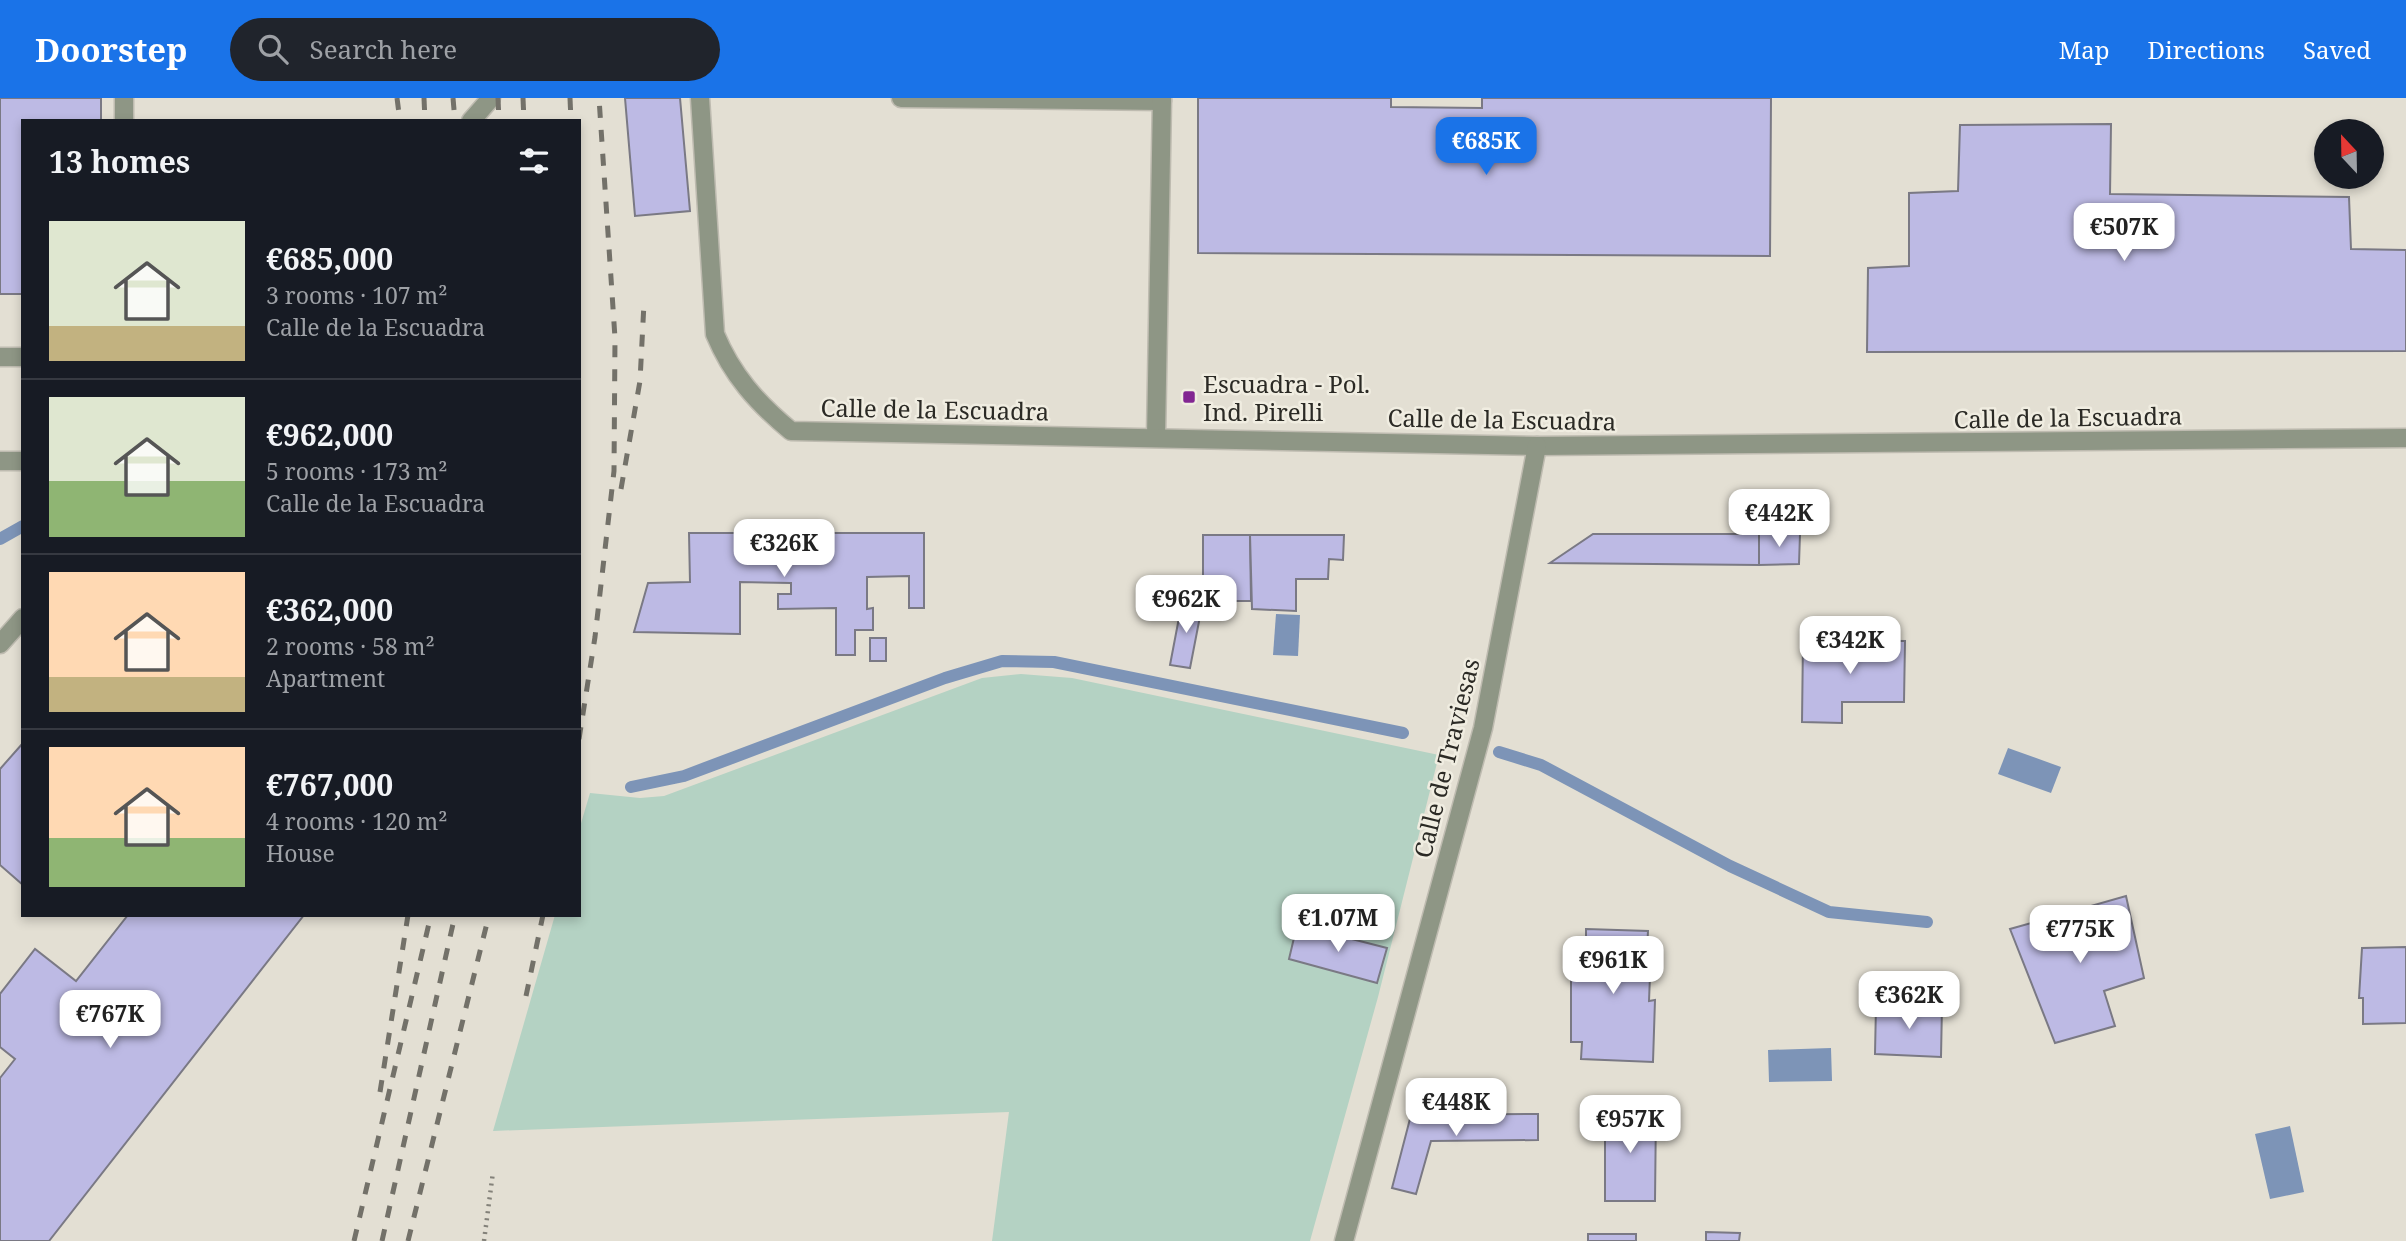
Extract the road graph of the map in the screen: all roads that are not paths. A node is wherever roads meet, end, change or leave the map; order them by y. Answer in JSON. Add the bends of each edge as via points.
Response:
{"nodes":[{"id":1,"x":124,"y":98,"type":"edge"},
{"id":2,"x":491,"y":98,"type":"edge"},
{"id":3,"x":700,"y":98,"type":"edge"},
{"id":4,"x":901,"y":98,"type":"edge"},
{"id":5,"x":1162,"y":100,"type":"edge"},
{"id":6,"x":124,"y":119,"type":"edge"},
{"id":7,"x":473,"y":119,"type":"edge"},
{"id":8,"x":0,"y":357,"type":"edge"},
{"id":9,"x":21,"y":357,"type":"edge"},
{"id":10,"x":1156,"y":437,"type":"junction"},
{"id":11,"x":2406,"y":439,"type":"edge"},
{"id":12,"x":1537,"y":446,"type":"junction"},
{"id":13,"x":0,"y":460,"type":"edge"},
{"id":14,"x":21,"y":461,"type":"edge"},
{"id":15,"x":21,"y":620,"type":"edge"},
{"id":16,"x":0,"y":644,"type":"edge"},
{"id":17,"x":1344,"y":1241,"type":"edge"}],
"edges":[{"from":1,"to":6,"type":"street"},
{"from":2,"to":7,"type":"street"},
{"from":3,"to":10,"type":"street","name":"Calle de la Escuadra","via":[[715,334],[727,364],[760,405],[791,431]]},
{"from":4,"to":5,"type":"street"},
{"from":5,"to":10,"type":"street"},
{"from":8,"to":9,"type":"street"},
{"from":10,"to":12,"type":"street","name":"Calle de la Escuadra"},
{"from":11,"to":12,"type":"street","name":"Calle de la Escuadra"},
{"from":12,"to":17,"type":"street","name":"Calle de Traviesas","via":[[1483,728]]},
{"from":13,"to":14,"type":"street"},
{"from":15,"to":16,"type":"street"}]}
